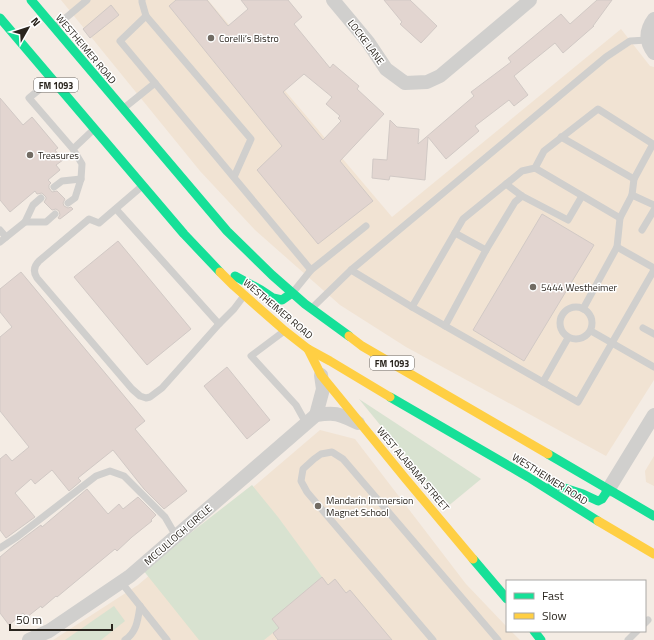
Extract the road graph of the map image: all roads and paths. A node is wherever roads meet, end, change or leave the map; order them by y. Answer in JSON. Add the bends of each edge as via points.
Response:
{"nodes":[{"id":1,"x":31,"y":0,"type":"edge"},
{"id":2,"x":74,"y":0,"type":"edge"},
{"id":3,"x":87,"y":0,"type":"edge"},
{"id":4,"x":142,"y":0,"type":"edge"},
{"id":5,"x":333,"y":0,"type":"edge"},
{"id":6,"x":530,"y":0,"type":"edge"},
{"id":7,"x":79,"y":7,"type":"junction"},
{"id":8,"x":146,"y":16,"type":"junction"},
{"id":9,"x":0,"y":18,"type":"edge"},
{"id":10,"x":654,"y":19,"type":"edge"},
{"id":11,"x":54,"y":28,"type":"junction"},
{"id":12,"x":647,"y":40,"type":"junction"},
{"id":13,"x":654,"y":53,"type":"edge"},
{"id":14,"x":51,"y":79,"type":"junction"},
{"id":15,"x":155,"y":83,"type":"junction"},
{"id":16,"x":123,"y":108,"type":"junction"},
{"id":17,"x":94,"y":129,"type":"junction"},
{"id":18,"x":562,"y":137,"type":"junction"},
{"id":19,"x":73,"y":149,"type":"junction"},
{"id":20,"x":535,"y":168,"type":"junction"},
{"id":21,"x":234,"y":178,"type":"junction"},
{"id":22,"x":81,"y":179,"type":"junction"},
{"id":23,"x":634,"y":179,"type":"junction"},
{"id":24,"x":506,"y":184,"type":"junction"},
{"id":25,"x":143,"y":185,"type":"junction"},
{"id":26,"x":54,"y":187,"type":"dead end"},
{"id":27,"x":522,"y":196,"type":"junction"},
{"id":28,"x":582,"y":196,"type":"junction"},
{"id":29,"x":632,"y":196,"type":"junction"},
{"id":30,"x":41,"y":198,"type":"dead end"},
{"id":31,"x":68,"y":203,"type":"dead end"},
{"id":32,"x":654,"y":205,"type":"edge"},
{"id":33,"x":116,"y":209,"type":"junction"},
{"id":34,"x":654,"y":210,"type":"edge"},
{"id":35,"x":55,"y":214,"type":"dead end"},
{"id":36,"x":620,"y":218,"type":"junction"},
{"id":37,"x":25,"y":222,"type":"junction"},
{"id":38,"x":366,"y":226,"type":"dead end"},
{"id":39,"x":0,"y":230,"type":"edge"},
{"id":40,"x":642,"y":230,"type":"dead end"},
{"id":41,"x":455,"y":233,"type":"junction"},
{"id":42,"x":3,"y":240,"type":"edge"},
{"id":43,"x":617,"y":247,"type":"junction"},
{"id":44,"x":486,"y":250,"type":"junction"},
{"id":45,"x":212,"y":263,"type":"junction"},
{"id":46,"x":654,"y":269,"type":"edge"},
{"id":47,"x":311,"y":270,"type":"junction"},
{"id":48,"x":351,"y":270,"type":"junction"},
{"id":49,"x":292,"y":293,"type":"junction"},
{"id":50,"x":244,"y":295,"type":"junction"},
{"id":51,"x":412,"y":307,"type":"junction"},
{"id":52,"x":311,"y":309,"type":"junction"},
{"id":53,"x":583,"y":309,"type":"junction"},
{"id":54,"x":219,"y":324,"type":"junction"},
{"id":55,"x":445,"y":326,"type":"junction"},
{"id":56,"x":643,"y":328,"type":"dead end"},
{"id":57,"x":285,"y":331,"type":"junction"},
{"id":58,"x":591,"y":331,"type":"junction"},
{"id":59,"x":654,"y":334,"type":"edge"},
{"id":60,"x":568,"y":338,"type":"junction"},
{"id":61,"x":613,"y":343,"type":"junction"},
{"id":62,"x":308,"y":349,"type":"junction"},
{"id":63,"x":654,"y":367,"type":"edge"},
{"id":64,"x":321,"y":375,"type":"junction"},
{"id":65,"x":543,"y":382,"type":"junction"},
{"id":66,"x":654,"y":415,"type":"edge"},
{"id":67,"x":311,"y":419,"type":"junction"},
{"id":68,"x":363,"y":425,"type":"junction"},
{"id":69,"x":528,"y":477,"type":"junction"},
{"id":70,"x":608,"y":490,"type":"junction"},
{"id":71,"x":654,"y":516,"type":"edge"},
{"id":72,"x":176,"y":536,"type":"junction"},
{"id":73,"x":0,"y":548,"type":"edge"},
{"id":74,"x":654,"y":554,"type":"edge"},
{"id":75,"x":122,"y":582,"type":"junction"},
{"id":76,"x":506,"y":598,"type":"edge"},
{"id":77,"x":140,"y":606,"type":"junction"},
{"id":78,"x":636,"y":632,"type":"edge"},
{"id":79,"x":29,"y":640,"type":"edge"},
{"id":80,"x":125,"y":640,"type":"edge"},
{"id":81,"x":167,"y":640,"type":"edge"},
{"id":82,"x":433,"y":640,"type":"edge"},
{"id":83,"x":498,"y":640,"type":"edge"},
{"id":84,"x":628,"y":640,"type":"edge"}],
"edges":[{"from":1,"to":11,"type":"main road","name":"WESTHEIMER ROAD","number":"FM 1093"},
{"from":2,"to":7,"type":"lane"},
{"from":3,"to":7,"type":"lane"},
{"from":4,"to":8,"type":"lane"},
{"from":5,"to":6,"type":"street","name":"LOCKE LANE","via":[[368,42],[386,69],[405,83],[427,82],[440,76]]},
{"from":7,"to":11,"type":"lane"},
{"from":8,"to":15,"type":"lane","via":[[120,41]]},
{"from":8,"to":21,"type":"lane","via":[[251,139]]},
{"from":9,"to":14,"type":"main road","name":"WESTHEIMER ROAD","number":"FM 1093"},
{"from":10,"to":12,"type":"street","via":[[649,25]]},
{"from":11,"to":16,"type":"main road","name":"WESTHEIMER ROAD","number":"FM 1093"},
{"from":12,"to":13,"type":"street"},
{"from":12,"to":48,"type":"lane","via":[[630,41],[606,56]]},
{"from":14,"to":17,"type":"main road","name":"WESTHEIMER ROAD","number":"FM 1093"},
{"from":14,"to":19,"type":"lane","via":[[29,98]]},
{"from":15,"to":16,"type":"lane"},
{"from":15,"to":21,"type":"lane"},
{"from":16,"to":49,"type":"main road","name":"WESTHEIMER ROAD","number":"FM 1093","via":[[227,231]]},
{"from":17,"to":19,"type":"lane"},
{"from":17,"to":25,"type":"main road","name":"WESTHEIMER ROAD","number":"FM 1093"},
{"from":18,"to":20,"type":"lane","via":[[544,151]]},
{"from":18,"to":23,"type":"lane"},
{"from":18,"to":23,"type":"lane","via":[[598,109],[653,144]]},
{"from":19,"to":22,"type":"lane","via":[[82,164]]},
{"from":20,"to":24,"type":"lane","via":[[522,171]]},
{"from":20,"to":28,"type":"lane"},
{"from":21,"to":47,"type":"lane"},
{"from":22,"to":26,"type":"lane","via":[[62,181]]},
{"from":22,"to":31,"type":"lane","via":[[75,198]]},
{"from":23,"to":29,"type":"lane"},
{"from":24,"to":27,"type":"lane"},
{"from":24,"to":41,"type":"lane","via":[[463,219]]},
{"from":25,"to":33,"type":"lane"},
{"from":25,"to":45,"type":"main road","name":"WESTHEIMER ROAD","number":"FM 1093"},
{"from":27,"to":28,"type":"lane","via":[[568,220]]},
{"from":27,"to":44,"type":"lane","via":[[515,202]]},
{"from":28,"to":36,"type":"lane"},
{"from":29,"to":32,"type":"lane"},
{"from":29,"to":36,"type":"lane"},
{"from":30,"to":37,"type":"lane","via":[[32,205]]},
{"from":33,"to":54,"type":"lane"},
{"from":33,"to":54,"type":"lane","via":[[99,224],[89,219],[39,261],[34,272],[137,394],[148,398],[162,388]]},
{"from":34,"to":40,"type":"lane"},
{"from":35,"to":37,"type":"lane","via":[[46,222]]},
{"from":36,"to":43,"type":"lane"},
{"from":37,"to":42,"type":"lane"},
{"from":38,"to":47,"type":"lane"},
{"from":39,"to":42,"type":"lane"},
{"from":41,"to":44,"type":"lane"},
{"from":41,"to":51,"type":"lane"},
{"from":43,"to":46,"type":"lane"},
{"from":43,"to":53,"type":"lane"},
{"from":44,"to":55,"type":"lane"},
{"from":45,"to":49,"type":"main road","via":[[273,298],[282,300]]},
{"from":45,"to":50,"type":"main road","name":"WESTHEIMER ROAD","number":"FM 1093"},
{"from":46,"to":61,"type":"lane"},
{"from":47,"to":49,"type":"lane"},
{"from":48,"to":51,"type":"lane"},
{"from":48,"to":52,"type":"lane"},
{"from":49,"to":52,"type":"main road","name":"WESTHEIMER ROAD","number":"FM 1093"},
{"from":50,"to":54,"type":"lane","via":[[234,310]]},
{"from":50,"to":57,"type":"main road","name":"WESTHEIMER ROAD","number":"FM 1093"},
{"from":51,"to":55,"type":"lane"},
{"from":52,"to":70,"type":"main road","name":"WESTHEIMER ROAD","number":"FM 1093","via":[[362,346]]},
{"from":53,"to":58,"type":"lane","via":[[591,316]]},
{"from":53,"to":60,"type":"lane","via":[[572,308],[563,314],[560,324]]},
{"from":55,"to":65,"type":"lane"},
{"from":56,"to":59,"type":"lane"},
{"from":57,"to":62,"type":"main road","name":"WESTHEIMER ROAD","number":"FM 1093"},
{"from":57,"to":67,"type":"lane","via":[[251,356]]},
{"from":58,"to":60,"type":"lane","via":[[579,339]]},
{"from":58,"to":61,"type":"lane"},
{"from":60,"to":65,"type":"lane"},
{"from":61,"to":63,"type":"lane"},
{"from":61,"to":65,"type":"lane","via":[[578,402]]},
{"from":62,"to":64,"type":"main road","name":"WEST ALABAMA STREET"},
{"from":62,"to":69,"type":"main road","name":"WESTHEIMER ROAD","number":"FM 1093"},
{"from":64,"to":67,"type":"street","via":[[323,389]]},
{"from":64,"to":68,"type":"main road","name":"WEST ALABAMA STREET"},
{"from":66,"to":70,"type":"street"},
{"from":67,"to":68,"type":"street","via":[[331,413]]},
{"from":67,"to":72,"type":"street","name":"MCCULLOCH CIRCLE"},
{"from":68,"to":76,"type":"main road","name":"WEST ALABAMA STREET"},
{"from":69,"to":70,"type":"main road","via":[[598,500],[602,499]]},
{"from":69,"to":74,"type":"main road","name":"WESTHEIMER ROAD","number":"FM 1093"},
{"from":70,"to":71,"type":"main road","name":"WESTHEIMER ROAD","number":"FM 1093"},
{"from":72,"to":73,"type":"lane","via":[[165,517],[124,476],[110,472],[96,476]]},
{"from":72,"to":75,"type":"street","name":"MCCULLOCH CIRCLE"},
{"from":75,"to":77,"type":"lane"},
{"from":75,"to":79,"type":"street","name":"MCCULLOCH CIRCLE","via":[[49,630]]},
{"from":77,"to":80,"type":"lane","via":[[134,631]]},
{"from":77,"to":81,"type":"lane"},
{"from":78,"to":84,"type":"lane"},
{"from":82,"to":83,"type":"lane","via":[[307,492],[302,481],[303,470],[314,458],[332,452],[343,459]]}]}
